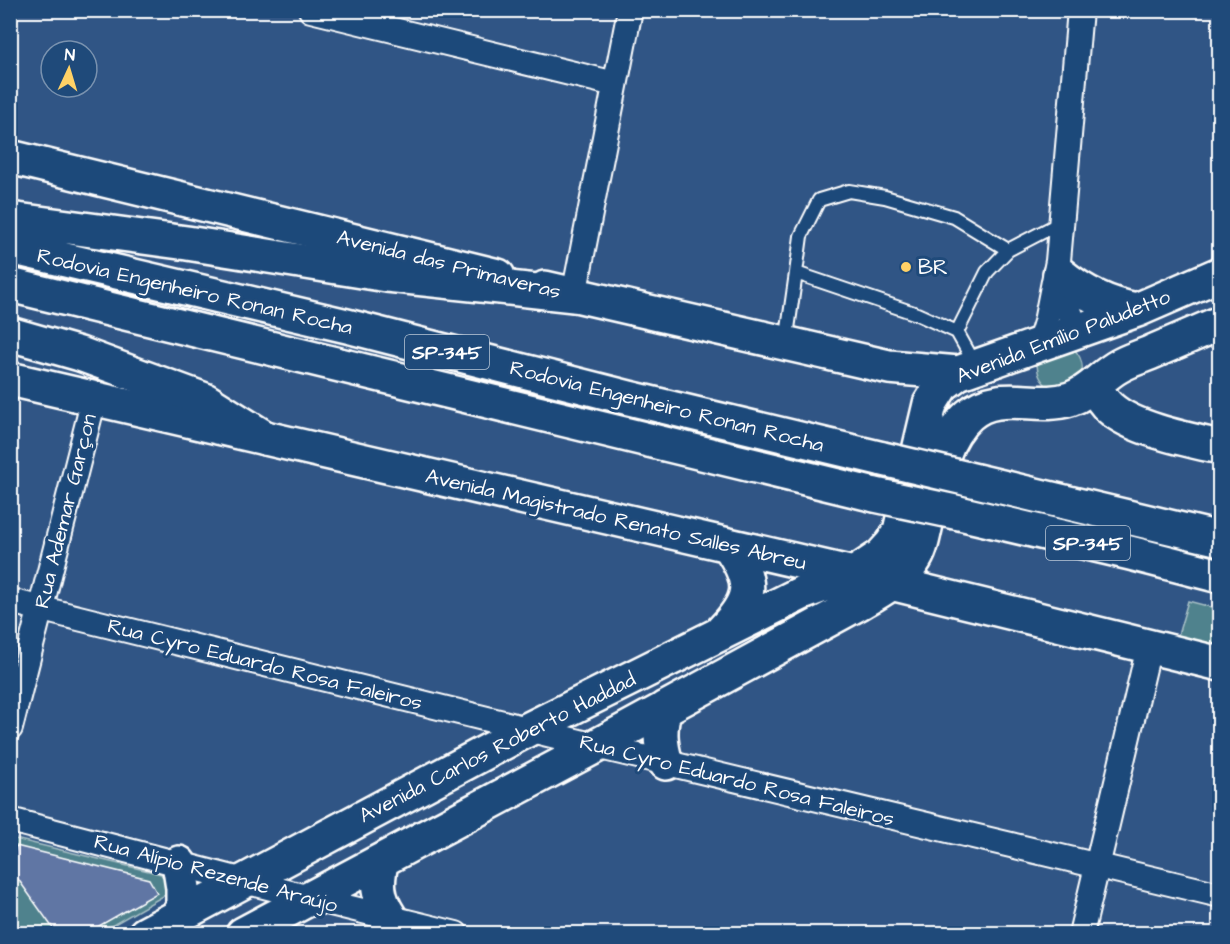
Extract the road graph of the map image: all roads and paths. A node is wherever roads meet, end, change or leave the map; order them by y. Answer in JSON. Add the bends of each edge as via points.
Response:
{"nodes":[{"id":1,"x":311,"y":10,"type":"edge"},
{"id":2,"x":630,"y":10,"type":"edge"},
{"id":3,"x":1080,"y":10,"type":"edge"},
{"id":4,"x":615,"y":84,"type":"junction"},
{"id":5,"x":10,"y":157,"type":"edge"},
{"id":6,"x":10,"y":219,"type":"edge"},
{"id":7,"x":1062,"y":222,"type":"junction"},
{"id":8,"x":10,"y":247,"type":"edge"},
{"id":9,"x":1008,"y":250,"type":"junction"},
{"id":10,"x":1059,"y":268,"type":"junction"},
{"id":11,"x":796,"y":273,"type":"junction"},
{"id":12,"x":1220,"y":274,"type":"edge"},
{"id":13,"x":10,"y":285,"type":"edge"},
{"id":14,"x":574,"y":295,"type":"junction"},
{"id":15,"x":1137,"y":310,"type":"junction"},
{"id":16,"x":1220,"y":323,"type":"edge"},
{"id":17,"x":1078,"y":331,"type":"junction"},
{"id":18,"x":957,"y":332,"type":"junction"},
{"id":19,"x":10,"y":334,"type":"edge"},
{"id":20,"x":786,"y":343,"type":"junction"},
{"id":21,"x":1039,"y":345,"type":"junction"},
{"id":22,"x":889,"y":367,"type":"junction"},
{"id":23,"x":967,"y":370,"type":"junction"},
{"id":24,"x":10,"y":379,"type":"edge"},
{"id":25,"x":1094,"y":385,"type":"junction"},
{"id":26,"x":94,"y":399,"type":"junction"},
{"id":27,"x":1038,"y":401,"type":"junction"},
{"id":28,"x":930,"y":404,"type":"junction"},
{"id":29,"x":969,"y":415,"type":"junction"},
{"id":30,"x":265,"y":438,"type":"junction"},
{"id":31,"x":1220,"y":447,"type":"edge"},
{"id":32,"x":1220,"y":539,"type":"edge"},
{"id":33,"x":730,"y":547,"type":"junction"},
{"id":34,"x":854,"y":574,"type":"junction"},
{"id":35,"x":1220,"y":576,"type":"edge"},
{"id":36,"x":892,"y":583,"type":"junction"},
{"id":37,"x":10,"y":601,"type":"edge"},
{"id":38,"x":40,"y":608,"type":"junction"},
{"id":39,"x":721,"y":632,"type":"junction"},
{"id":40,"x":1149,"y":647,"type":"junction"},
{"id":41,"x":1220,"y":664,"type":"edge"},
{"id":42,"x":665,"y":708,"type":"junction"},
{"id":43,"x":10,"y":728,"type":"edge"},
{"id":44,"x":529,"y":729,"type":"junction"},
{"id":45,"x":596,"y":746,"type":"junction"},
{"id":46,"x":666,"y":762,"type":"junction"},
{"id":47,"x":10,"y":820,"type":"edge"},
{"id":48,"x":382,"y":860,"type":"junction"},
{"id":49,"x":179,"y":863,"type":"junction"},
{"id":50,"x":1097,"y":866,"type":"junction"},
{"id":51,"x":243,"y":880,"type":"junction"},
{"id":52,"x":1220,"y":896,"type":"edge"},
{"id":53,"x":310,"y":898,"type":"junction"},
{"id":54,"x":183,"y":913,"type":"junction"},
{"id":55,"x":390,"y":917,"type":"junction"},
{"id":56,"x":145,"y":933,"type":"edge"},
{"id":57,"x":243,"y":933,"type":"edge"},
{"id":58,"x":456,"y":933,"type":"edge"},
{"id":59,"x":1081,"y":933,"type":"edge"}],
"edges":[{"from":1,"to":4,"type":"street"},
{"from":2,"to":4,"type":"street"},
{"from":3,"to":7,"type":"street"},
{"from":4,"to":14,"type":"street"},
{"from":5,"to":14,"type":"main road","name":"Avenida das Primaveras"},
{"from":6,"to":14,"type":"main road","via":[[387,275]]},
{"from":7,"to":9,"type":"lane"},
{"from":7,"to":10,"type":"street"},
{"from":8,"to":32,"type":"main road","name":"Rodovia Engenheiro Ronan Rocha","number":"SP-345","bridge":true},
{"from":9,"to":11,"type":"lane","via":[[954,217],[885,197],[849,192],[819,200],[801,236]]},
{"from":9,"to":18,"type":"lane","via":[[987,272]]},
{"from":10,"to":15,"type":"main road","via":[[1074,285],[1104,302]]},
{"from":10,"to":17,"type":"street"},
{"from":10,"to":21,"type":"street"},
{"from":11,"to":18,"type":"lane","via":[[917,314]]},
{"from":11,"to":20,"type":"lane"},
{"from":12,"to":15,"type":"main road","name":"Avenida Emílio Paludetto"},
{"from":13,"to":35,"type":"main road","name":"Rodovia Engenheiro Ronan Rocha","number":"SP-345","bridge":true},
{"from":14,"to":20,"type":"main road","name":"Avenida das Primaveras"},
{"from":15,"to":17,"type":"main road","name":"Avenida Emílio Paludetto"},
{"from":16,"to":25,"type":"main road","name":"Avenida Emílio Paludetto","via":[[1119,366]]},
{"from":17,"to":21,"type":"main road","name":"Avenida Emílio Paludetto"},
{"from":17,"to":25,"type":"main road","via":[[1091,357]]},
{"from":18,"to":23,"type":"lane"},
{"from":19,"to":30,"type":"main road","via":[[80,354],[205,400]]},
{"from":20,"to":22,"type":"main road","name":"Avenida das Primaveras"},
{"from":21,"to":23,"type":"main road","name":"Avenida Emílio Paludetto"},
{"from":21,"to":27,"type":"main road","via":[[1032,367]]},
{"from":22,"to":23,"type":"main road","name":"Avenida das Primaveras"},
{"from":22,"to":28,"type":"main road","name":"Avenida das Primaveras"},
{"from":23,"to":28,"type":"main road","name":"Avenida Emílio Paludetto","via":[[942,385]]},
{"from":24,"to":26,"type":"main road","name":"Avenida Magistrado Renato Salles Abreu"},
{"from":25,"to":27,"type":"main road","name":"Avenida Emílio Paludetto","via":[[1068,400]]},
{"from":25,"to":31,"type":"main road","via":[[1111,410],[1138,424]]},
{"from":26,"to":30,"type":"main road","name":"Avenida Magistrado Renato Salles Abreu"},
{"from":26,"to":38,"type":"street","name":"Rua Ademar Garçon"},
{"from":27,"to":29,"type":"main road","name":"Avenida Emílio Paludetto","via":[[995,402]]},
{"from":28,"to":29,"type":"main road"},
{"from":28,"to":34,"type":"main road","name":"Avenida Emílio Paludetto","via":[[900,531],[881,556]]},
{"from":29,"to":36,"type":"main road","name":"Avenida Emílio Paludetto","via":[[942,457],[917,554]]},
{"from":30,"to":33,"type":"main road","name":"Avenida Magistrado Renato Salles Abreu"},
{"from":33,"to":34,"type":"main road","name":"Avenida Magistrado Renato Salles Abreu"},
{"from":33,"to":39,"type":"main road","via":[[747,580],[746,594],[742,608]]},
{"from":34,"to":36,"type":"main road","name":"Avenida Magistrado Renato Salles Abreu"},
{"from":34,"to":39,"type":"main road","name":"Avenida Carlos Roberto Haddad","via":[[802,593]]},
{"from":36,"to":40,"type":"main road","name":"Avenida Magistrado Renato Salles Abreu"},
{"from":36,"to":42,"type":"main road","name":"Avenida Carlos Roberto Haddad"},
{"from":37,"to":38,"type":"street","name":"Rua Cyro Eduardo Rosa Faleiros"},
{"from":38,"to":43,"type":"street","name":"Rua Ademar Garçon"},
{"from":38,"to":44,"type":"street","name":"Rua Cyro Eduardo Rosa Faleiros"},
{"from":39,"to":44,"type":"main road","name":"Avenida Carlos Roberto Haddad"},
{"from":40,"to":41,"type":"main road","name":"Avenida Magistrado Renato Salles Abreu"},
{"from":40,"to":50,"type":"street"},
{"from":42,"to":45,"type":"main road","name":"Avenida Carlos Roberto Haddad"},
{"from":42,"to":46,"type":"main road","via":[[660,736]]},
{"from":44,"to":45,"type":"street","name":"Rua Cyro Eduardo Rosa Faleiros"},
{"from":44,"to":51,"type":"main road","name":"Avenida Carlos Roberto Haddad"},
{"from":45,"to":46,"type":"street","name":"Rua Cyro Eduardo Rosa Faleiros"},
{"from":45,"to":48,"type":"main road","name":"Avenida Carlos Roberto Haddad"},
{"from":46,"to":50,"type":"street","name":"Rua Cyro Eduardo Rosa Faleiros"},
{"from":47,"to":49,"type":"street","name":"Rua Alípio Rezende Araújo"},
{"from":48,"to":53,"type":"main road","name":"Avenida Carlos Roberto Haddad"},
{"from":48,"to":55,"type":"main road","via":[[377,886]]},
{"from":49,"to":51,"type":"street","name":"Rua Alípio Rezende Araújo"},
{"from":49,"to":54,"type":"main road"},
{"from":50,"to":52,"type":"street","name":"Rua Cyro Eduardo Rosa Faleiros"},
{"from":50,"to":59,"type":"street"},
{"from":51,"to":53,"type":"street","name":"Rua Alípio Rezende Araújo"},
{"from":51,"to":54,"type":"main road","name":"Avenida Carlos Roberto Haddad"},
{"from":53,"to":55,"type":"street","name":"Rua Alípio Rezende Araújo"},
{"from":53,"to":57,"type":"main road","name":"Avenida Carlos Roberto Haddad"},
{"from":54,"to":56,"type":"main road","name":"Avenida Carlos Roberto Haddad"},
{"from":55,"to":58,"type":"street","name":"Rua Alípio Rezende Araújo"}]}
